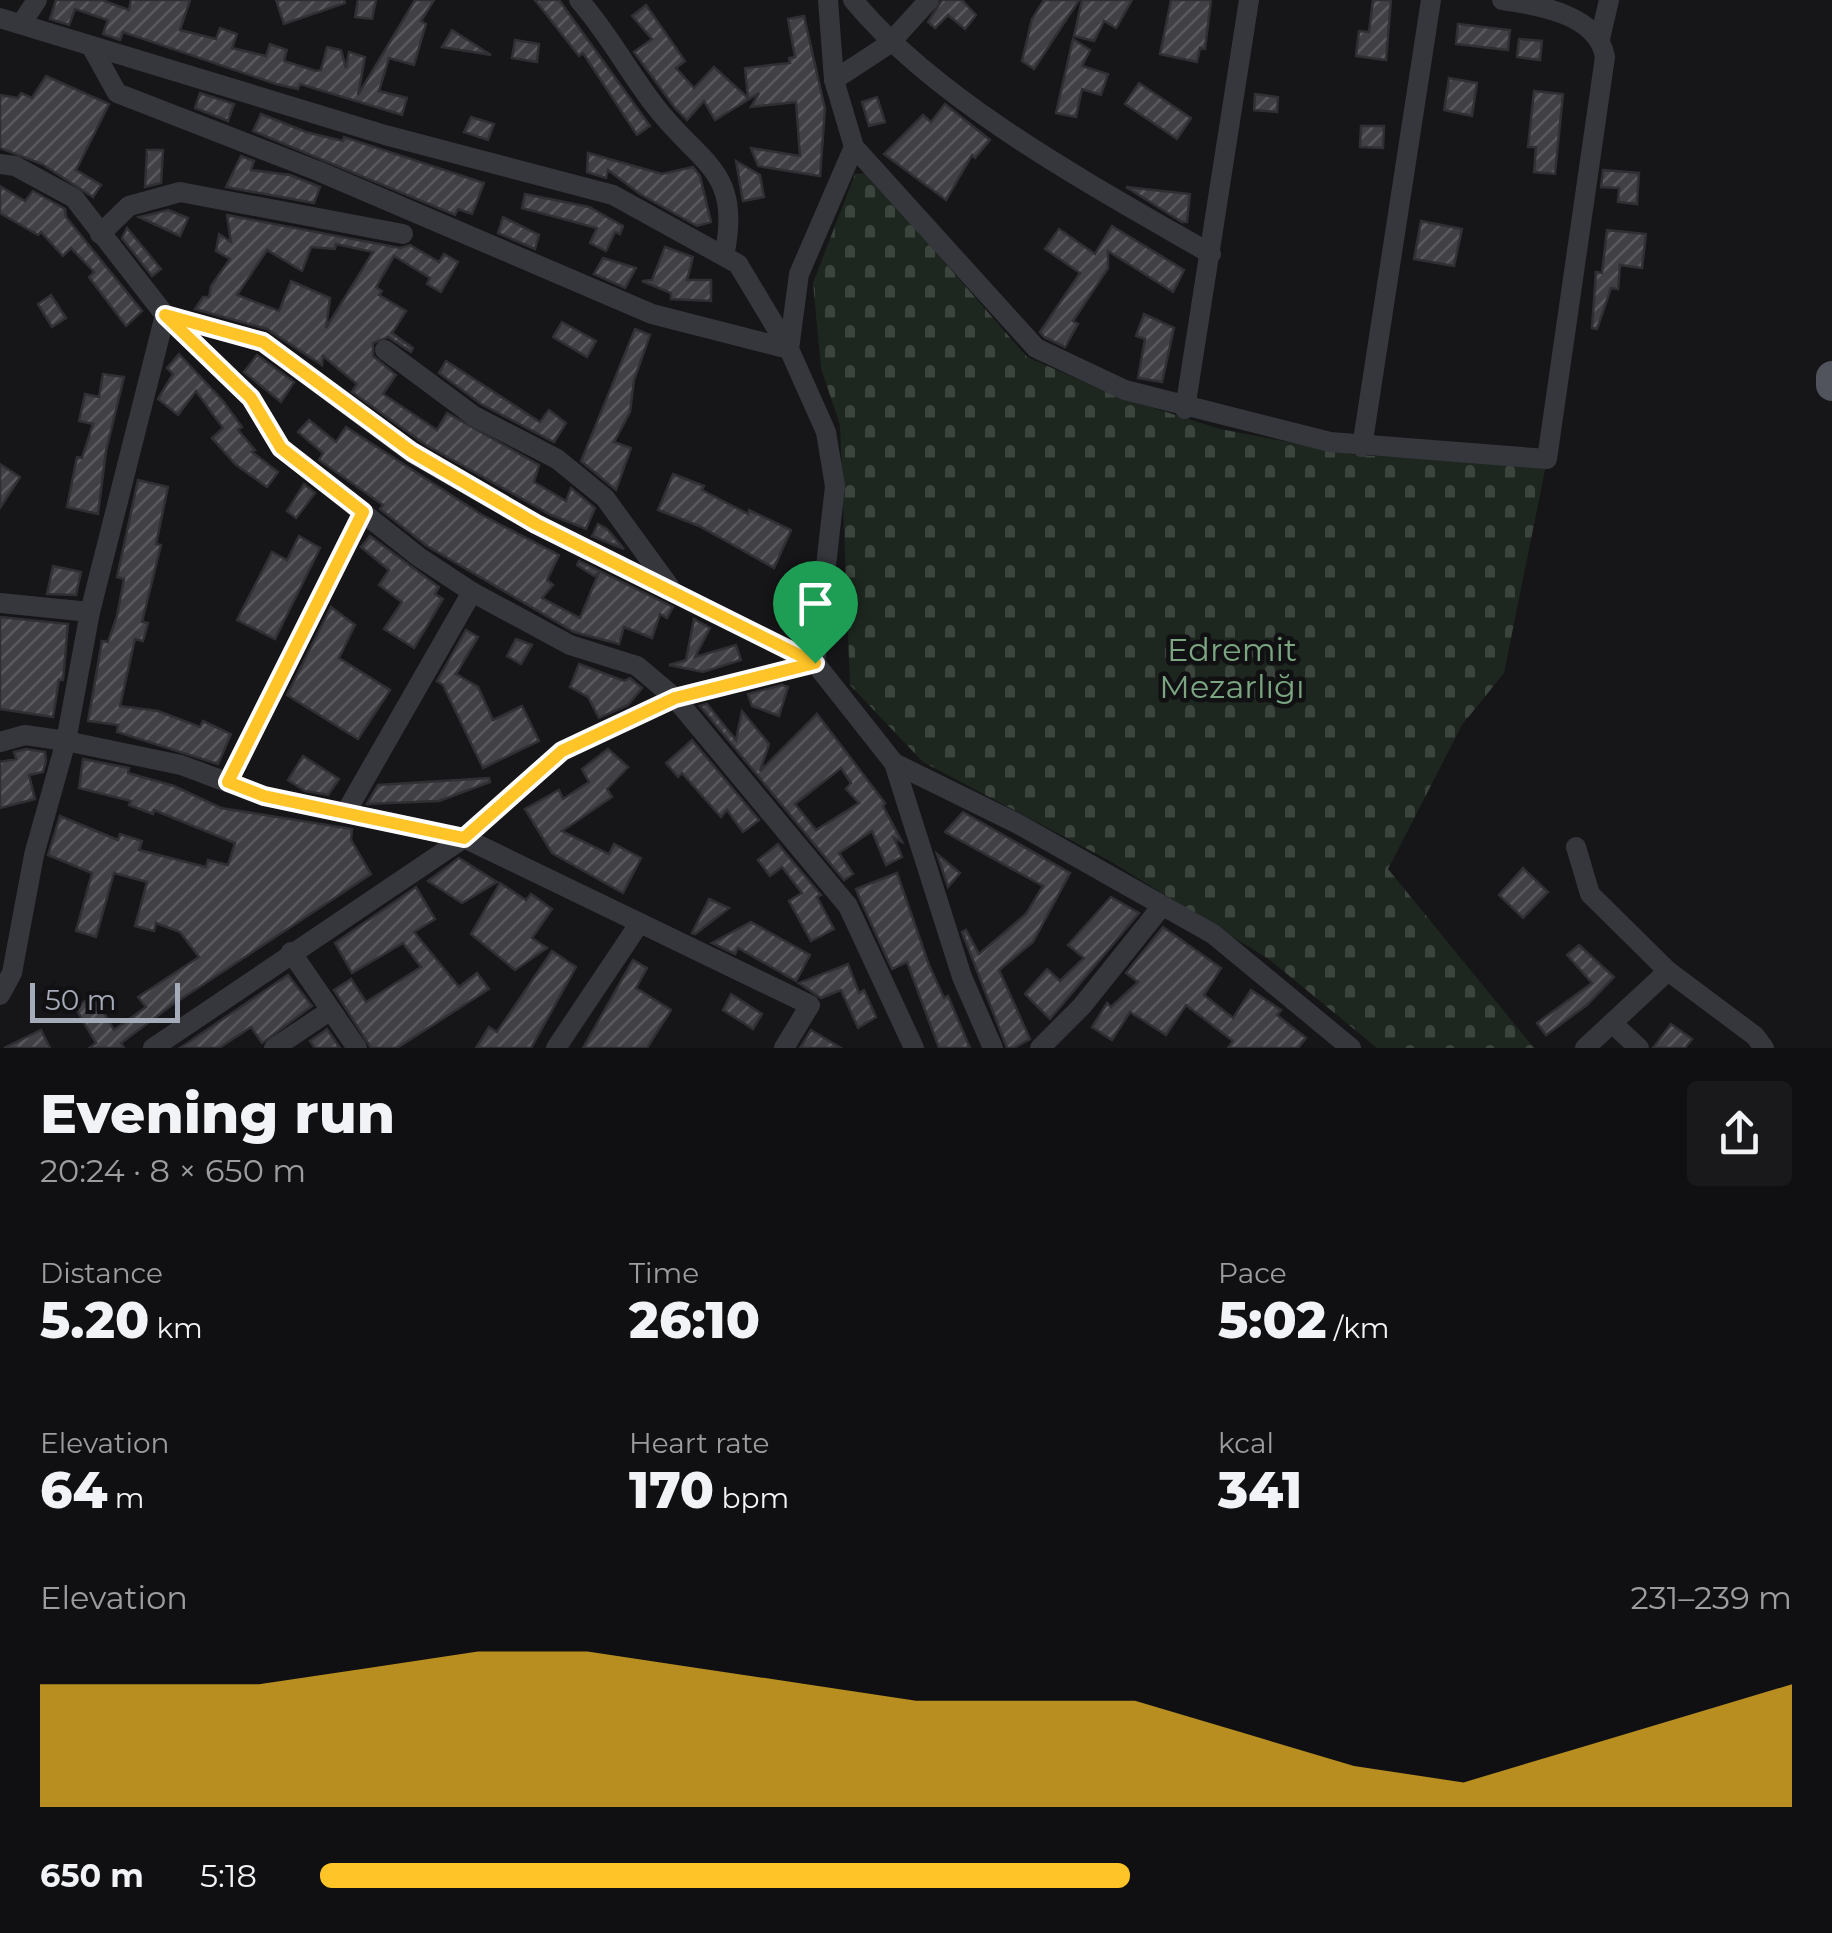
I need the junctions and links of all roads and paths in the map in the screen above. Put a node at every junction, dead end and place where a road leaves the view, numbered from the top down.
1 (36, 0) edge
2 (579, 0) edge
3 (828, 0) edge
4 (853, 0) edge
5 (929, 0) edge
6 (1249, 0) edge
7 (1430, 0) edge
8 (1502, 0) edge
9 (1609, 0) edge
10 (10, 21) edge
11 (1600, 40) junction
12 (889, 44) junction
13 (92, 46) junction
14 (834, 80) junction
15 (854, 146) junction
16 (0, 164) edge
17 (100, 234) junction
18 (404, 234) dead end
19 (1211, 254) junction
20 (724, 256) junction
21 (165, 315) junction
22 (789, 349) junction
23 (385, 350) dead end
24 (1832, 376) edge
25 (1832, 386) edge
26 (1185, 409) junction
27 (1362, 446) junction
28 (363, 512) junction
29 (670, 588) junction
30 (472, 592) junction
31 (0, 603) edge
32 (90, 612) junction
33 (815, 663) junction
34 (675, 698) junction
35 (66, 741) junction
36 (0, 742) edge
37 (894, 762) junction
38 (228, 782) junction
39 (346, 812) junction
40 (464, 838) junction
41 (1576, 847) dead end
42 (1162, 906) junction
43 (638, 924) junction
44 (291, 952) junction
45 (1668, 971) junction
46 (0, 995) edge
47 (331, 1010) junction
48 (1612, 1023) junction
49 (1339, 1044) edge
50 (1049, 1046) edge
51 (154, 1048) edge
52 (274, 1048) edge
53 (357, 1048) edge
54 (556, 1048) edge
55 (784, 1048) edge
56 (914, 1048) edge
57 (993, 1048) edge
58 (1584, 1048) edge
59 (1639, 1048) edge
60 (1764, 1048) edge

1 - 10 street
2 - 20 street
3 - 14 street
4 - 12 street
5 - 12 street
6 - 19 street
7 - 27 street
8 - 11 street
9 - 11 street
10 - 13 street
11 - 27 street
12 - 14 street
12 - 19 street
13 - 20 street
13 - 22 street
14 - 15 street
15 - 22 street
15 - 26 street
16 - 17 street
17 - 18 street
17 - 21 street
19 - 26 street
20 - 22 street
21 - 28 street
21 - 29 street
21 - 32 street
22 - 33 street
23 - 29 street
24 - 25 main road
26 - 27 street
28 - 30 street
28 - 38 street
29 - 33 street
30 - 34 street
30 - 39 street
31 - 32 street
32 - 35 street
33 - 34 street
33 - 37 street
34 - 40 street
34 - 56 street
35 - 36 street
35 - 38 street
35 - 46 street
37 - 42 street
37 - 57 street
38 - 39 street
39 - 40 street
40 - 43 street
40 - 44 street
41 - 45 street
42 - 49 street
42 - 50 street
43 - 54 street
43 - 55 street
44 - 47 street
44 - 51 street
45 - 48 street
45 - 60 street
47 - 52 street
47 - 53 street
48 - 58 street
48 - 59 street

